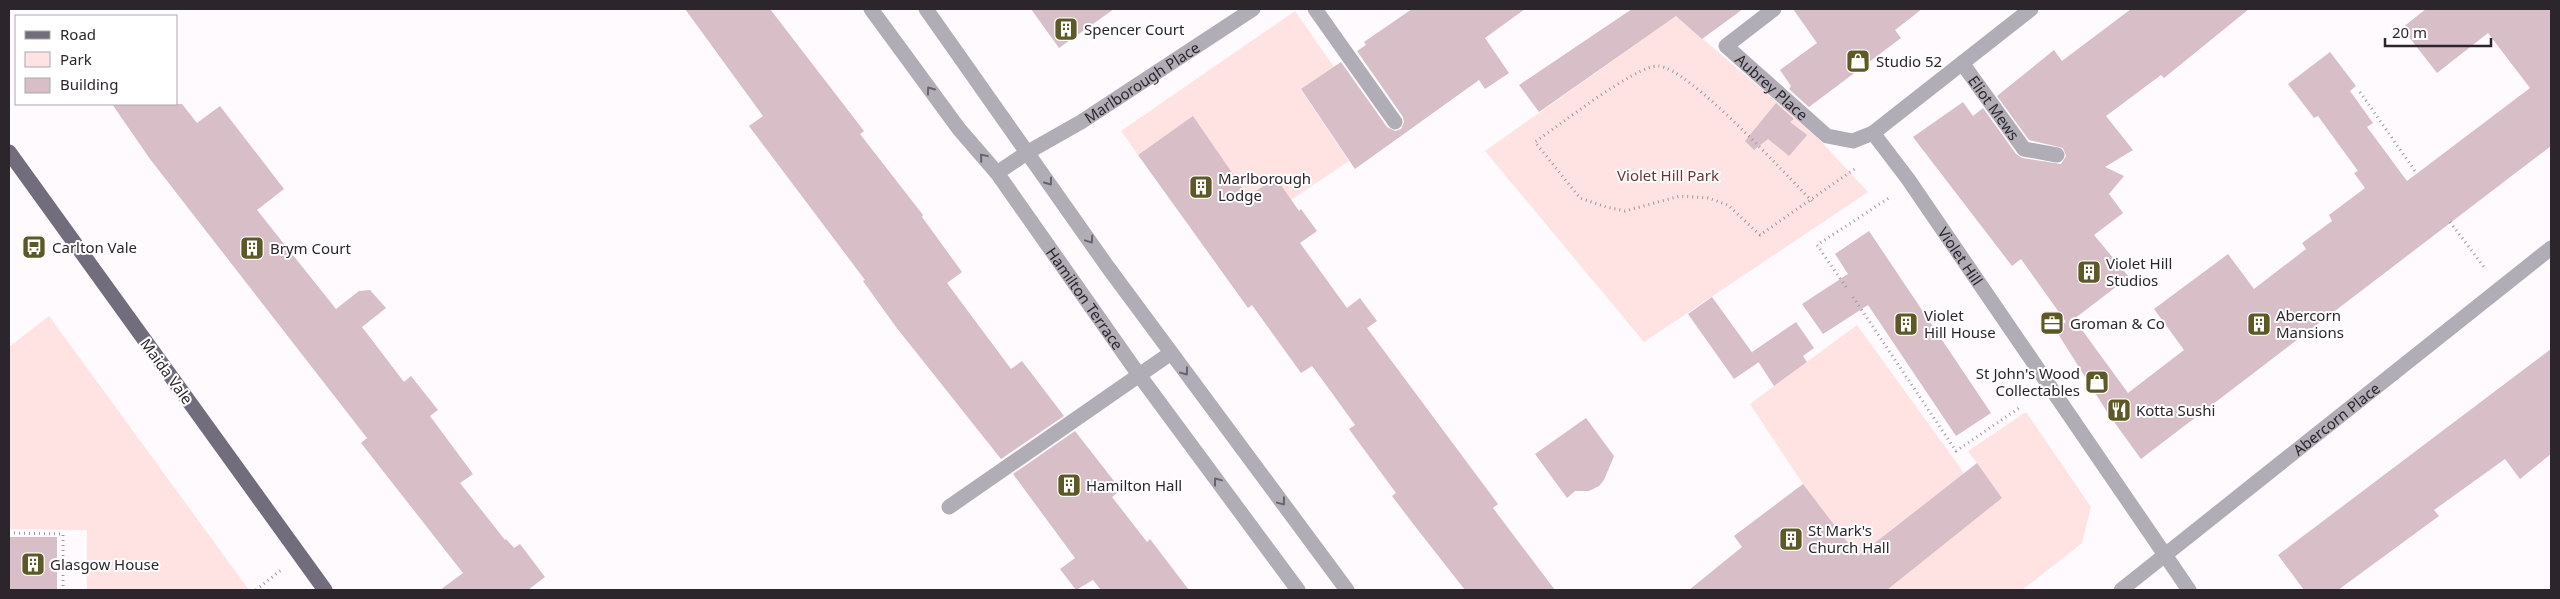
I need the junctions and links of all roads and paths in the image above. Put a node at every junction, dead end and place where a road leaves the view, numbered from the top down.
1 (871, 9) edge
2 (926, 9) edge
3 (1253, 9) edge
4 (1315, 9) edge
5 (1774, 9) edge
6 (2031, 9) edge
7 (1962, 63) junction
8 (2360, 92) dead end
9 (1395, 122) dead end
10 (1873, 133) junction
11 (1885, 148) junction
12 (9, 152) edge
13 (1028, 152) junction
14 (2057, 155) dead end
15 (997, 174) junction
16 (2417, 174) dead end
17 (1911, 185) junction
18 (1812, 200) junction
19 (2450, 222) dead end
20 (2551, 248) edge
21 (1846, 287) dead end
22 (2500, 289) junction
23 (1853, 297) dead end
24 (1171, 353) junction
25 (1139, 375) junction
26 (2022, 406) dead end
27 (949, 506) dead end
28 (9, 533) edge
29 (2164, 555) junction
30 (63, 590) edge
31 (325, 590) edge
32 (1298, 590) edge
33 (1347, 590) edge
34 (2122, 590) edge
35 (2189, 590) edge

15 -> 1 street, Hamilton Terrace
2 - 13 street
3 - 13 street, Marlborough Place
4 - 9 street
5 - 10 street, Aubrey Place
6 - 7 street
7 - 10 street
7 - 14 street, Eliot Mews
8 - 16 path
10 - 11 street, Violet Hill
11 - 17 street, Violet Hill
11 - 18 path
12 - 31 main road, Maida Vale
13 - 15 street, Marlborough Place
13 -> 24 street
15 - 25 street, Hamilton Terrace
17 - 21 path
17 - 29 street, Violet Hill
18 - 18 path
19 - 22 path
20 - 22 street, Abercorn Place
22 - 29 street, Abercorn Place
23 - 26 path
24 - 25 street
24 -> 33 street
25 - 27 street
32 -> 25 street, Hamilton Terrace
28 - 30 path
29 - 34 street, Abercorn Place
29 - 35 street, Violet Hill

